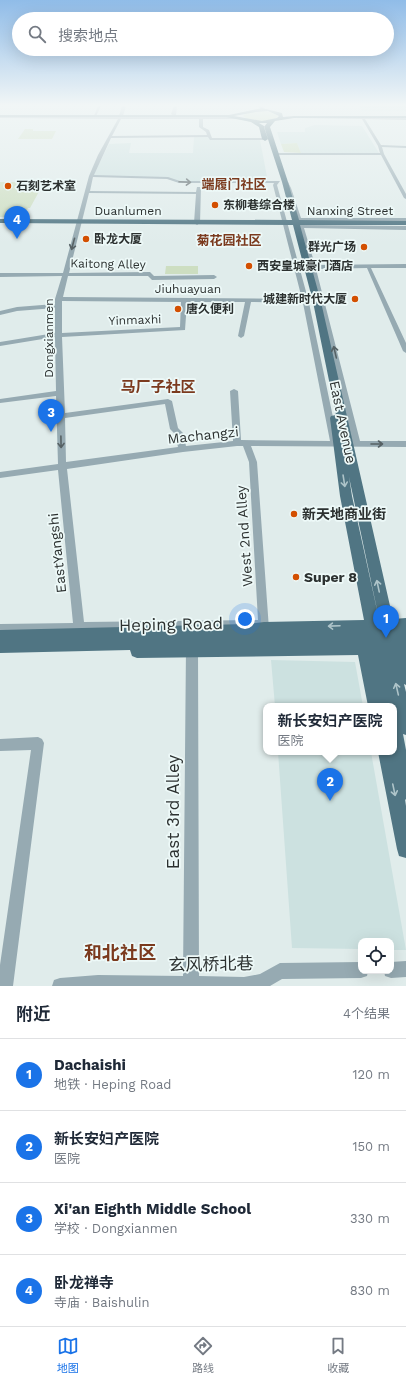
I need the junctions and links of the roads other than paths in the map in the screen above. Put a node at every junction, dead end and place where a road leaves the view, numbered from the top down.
1 (103, 152) edge
2 (270, 152) edge
3 (277, 154) joint
4 (382, 154) joint
5 (91, 176) junction
6 (199, 182) junction
7 (282, 182) junction
8 (86, 192) junction
9 (199, 192) junction
10 (406, 198) edge
11 (80, 220) junction
12 (0, 221) edge
13 (197, 222) junction
14 (293, 223) junction
15 (406, 224) edge
16 (406, 267) edge
17 (311, 268) junction
18 (369, 269) junction
19 (65, 274) junction
20 (0, 275) edge
21 (214, 278) dead end
22 (184, 300) junction
23 (248, 301) junction
24 (312, 301) junction
25 (58, 303) junction
26 (0, 314) edge
27 (58, 335) junction
28 (241, 336) dead end
29 (0, 344) edge
30 (406, 351) edge
31 (234, 391) dead end
32 (60, 393) junction
33 (0, 401) edge
34 (61, 416) junction
35 (241, 443) junction
36 (344, 444) junction
37 (406, 444) edge
38 (183, 449) junction
39 (62, 467) junction
40 (0, 475) edge
41 (264, 628) junction
42 (0, 629) edge
43 (80, 632) junction
44 (0, 637) edge
45 (385, 637) edge
46 (0, 646) edge
47 (192, 646) junction
48 (0, 653) edge
49 (406, 677) edge
50 (376, 703) edge
51 (389, 703) edge
52 (406, 727) edge
53 (0, 745) edge
54 (397, 747) edge
55 (387, 755) edge
56 (406, 791) edge
57 (406, 849) edge
58 (358, 970) edge
59 (394, 970) edge
60 (406, 970) edge
61 (191, 985) edge
62 (5, 986) edge
63 (60, 986) edge

1 - 5 street, Dongxianmen
2 - 7 main road, East Avenue
3 - 4 street
3 - 7 main road, East Avenue
4 - 10 street
5 -> 6 street
5 - 8 street, Dongxianmen
6 - 7 street
6 - 9 street
7 - 14 main road, East Avenue
8 - 9 street
8 - 11 street, Dongxianmen
9 - 13 street
11 - 12 main road, Duanlumen
11 - 13 main road, Duanlumen
11 -> 19 street, Dongxianmen
13 - 14 main road, Duanlumen
14 - 15 main road, Nanxing Street
14 - 17 main road, East Avenue
14 - 24 main road, East Avenue
16 - 17 street
16 - 18 street
17 - 18 street
17 - 24 main road, East Avenue
36 -> 17 street
18 - 30 street
19 - 20 street, Kaitong Alley
19 - 21 street, Kaitong Alley
19 - 25 street, Dongxianmen
22 - 23 street, Jiuhuayuan
22 - 25 street, Jiuhuayuan
22 - 27 street, Yinmaxhi
23 - 24 street, Jiuhuayuan
23 - 28 street
24 - 36 main road, East Avenue
24 - 36 street
25 - 26 street, Jiuhuayuan
25 - 27 street, Dongxianmen
27 - 29 street
27 - 32 street, Dongxianmen
31 - 35 street, West 2nd Alley
32 - 33 street
32 - 34 street, Dongxianmen
34 - 38 street
34 -> 39 street, Dongxianmen
35 - 36 street, Machangzi
35 - 38 street, Machangzi
35 - 41 street, West 2nd Alley
36 -> 37 street, Machangzi
45 -> 36 main road, East Avenue
36 -> 45 main road, East Avenue
38 - 39 street, Machangzi
39 - 40 street, Machangzi
39 - 43 street, EastYangshi
41 - 43 main road, Heping Road
45 -> 41 main road, Heping Road
42 - 43 street
43 - 44 main road, Heping Road
45 - 47 main road
45 - 49 main road
45 - 50 main road
45 - 51 main road, East Avenue
52 -> 45 main road, East Avenue
46 - 47 main road, Heping Road
47 - 48 main road
47 - 61 street, East 3rd Alley
53 - 62 street
54 - 56 main road
55 -> 57 main road
58 - 61 street, 玄风桥北巷
59 - 60 street
61 - 63 street, 玄风桥北巷

